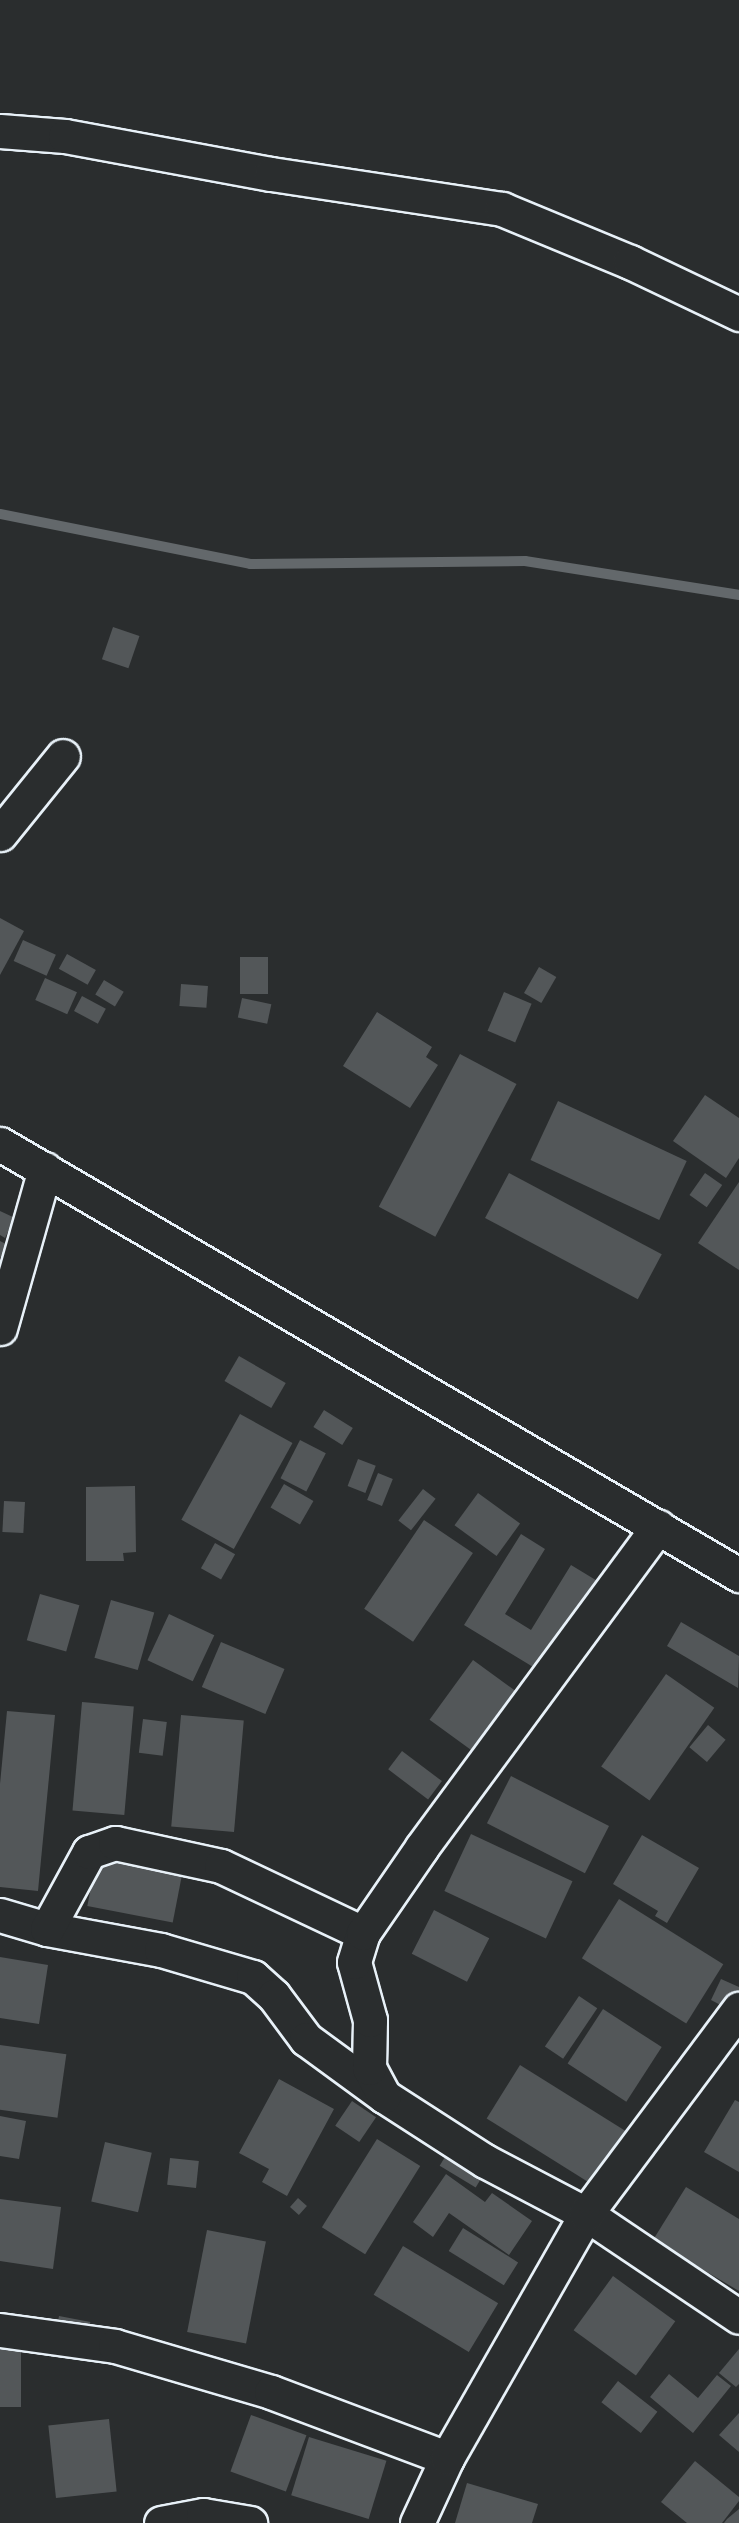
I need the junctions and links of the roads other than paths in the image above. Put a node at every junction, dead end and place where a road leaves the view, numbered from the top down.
1 (0, 131) edge
2 (739, 314) edge
3 (63, 756) dead end
4 (0, 834) edge
5 (0, 1144) edge
6 (45, 1169) junction
7 (0, 1328) edge
8 (657, 1527) junction
9 (739, 1575) edge
10 (0, 1915) edge
11 (47, 1929) junction
12 (363, 1933) junction
13 (739, 2009) edge
14 (384, 2096) junction
15 (586, 2214) junction
16 (739, 2318) edge
17 (0, 2330) edge
18 (447, 2458) junction
19 (160, 2523) edge
20 (249, 2523) edge
21 (417, 2523) edge

1 - 2 street
3 - 4 street
5 - 6 street
6 - 7 street
6 - 8 street
8 - 9 street
8 - 12 street
10 - 11 street
11 - 12 street
11 - 14 street
12 - 14 street
13 - 15 street
14 - 15 street
15 - 16 street
15 - 18 street
17 - 18 street
18 - 21 street
19 - 20 street

